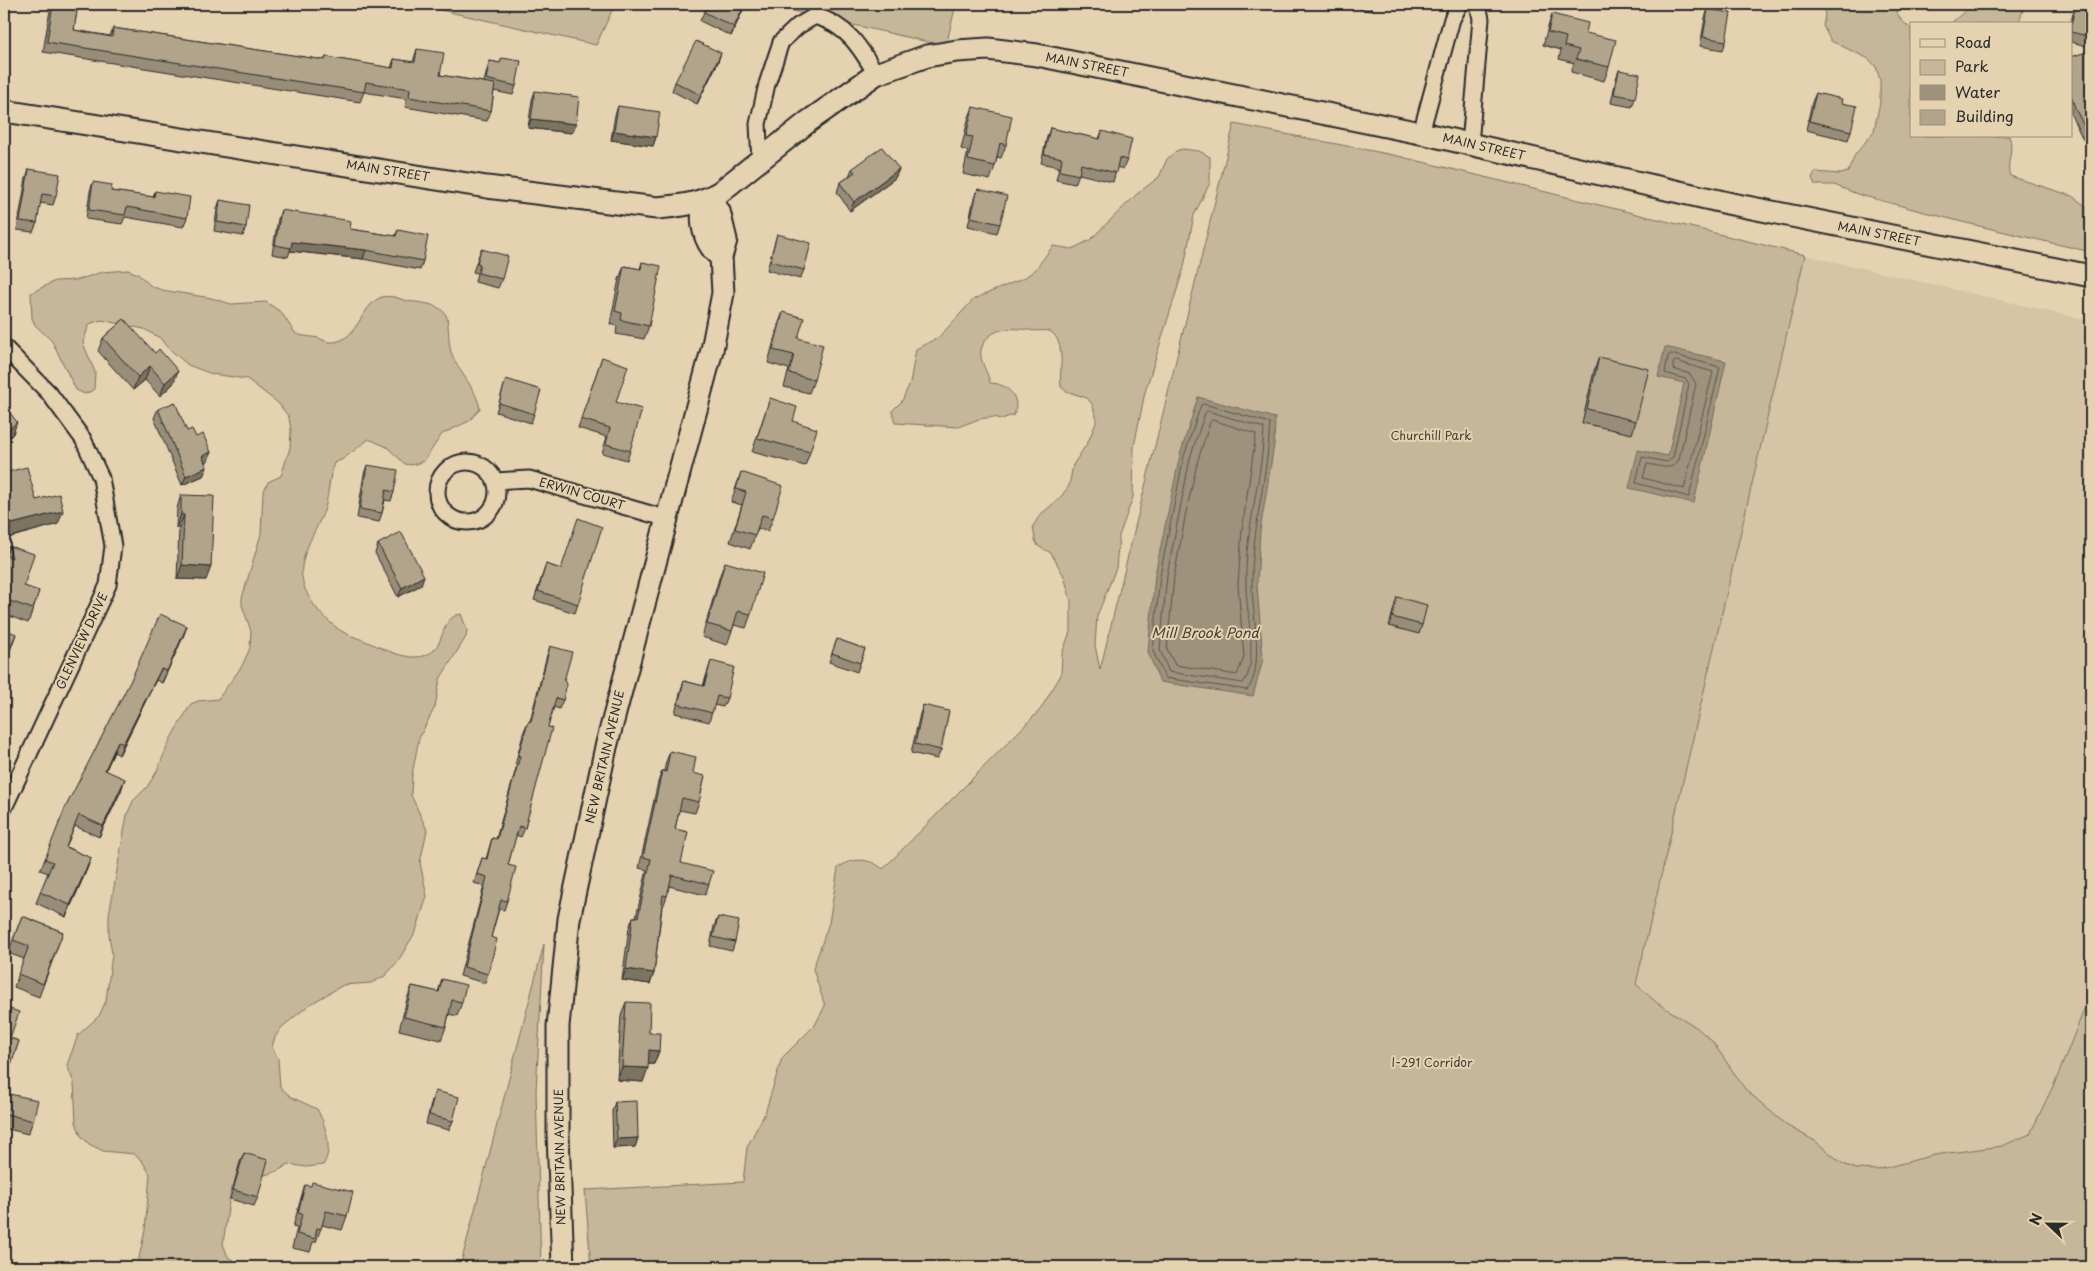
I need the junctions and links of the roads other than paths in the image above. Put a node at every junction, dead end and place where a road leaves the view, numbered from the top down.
1 (1460, 4) edge
2 (1478, 4) edge
3 (876, 74) junction
4 (4, 110) edge
5 (1421, 133) junction
6 (1470, 144) junction
7 (760, 160) junction
8 (707, 200) junction
9 (2091, 276) edge
10 (4, 347) edge
11 (495, 481) dead end
12 (668, 519) junction
13 (4, 808) edge
14 (563, 1267) edge

1 - 5 street
2 - 6 street
3 - 5 main road, MAIN STREET
3 - 7 main road, MAIN STREET
3 - 7 street
4 - 8 main road, MAIN STREET
5 - 6 main road, MAIN STREET
6 - 9 main road, MAIN STREET
7 - 8 main road, MAIN STREET
8 - 12 main road, NEW BRITAIN AVENUE
10 - 13 street, GLENVIEW DRIVE
11 - 12 street, ERWIN COURT
12 - 14 main road, NEW BRITAIN AVENUE

